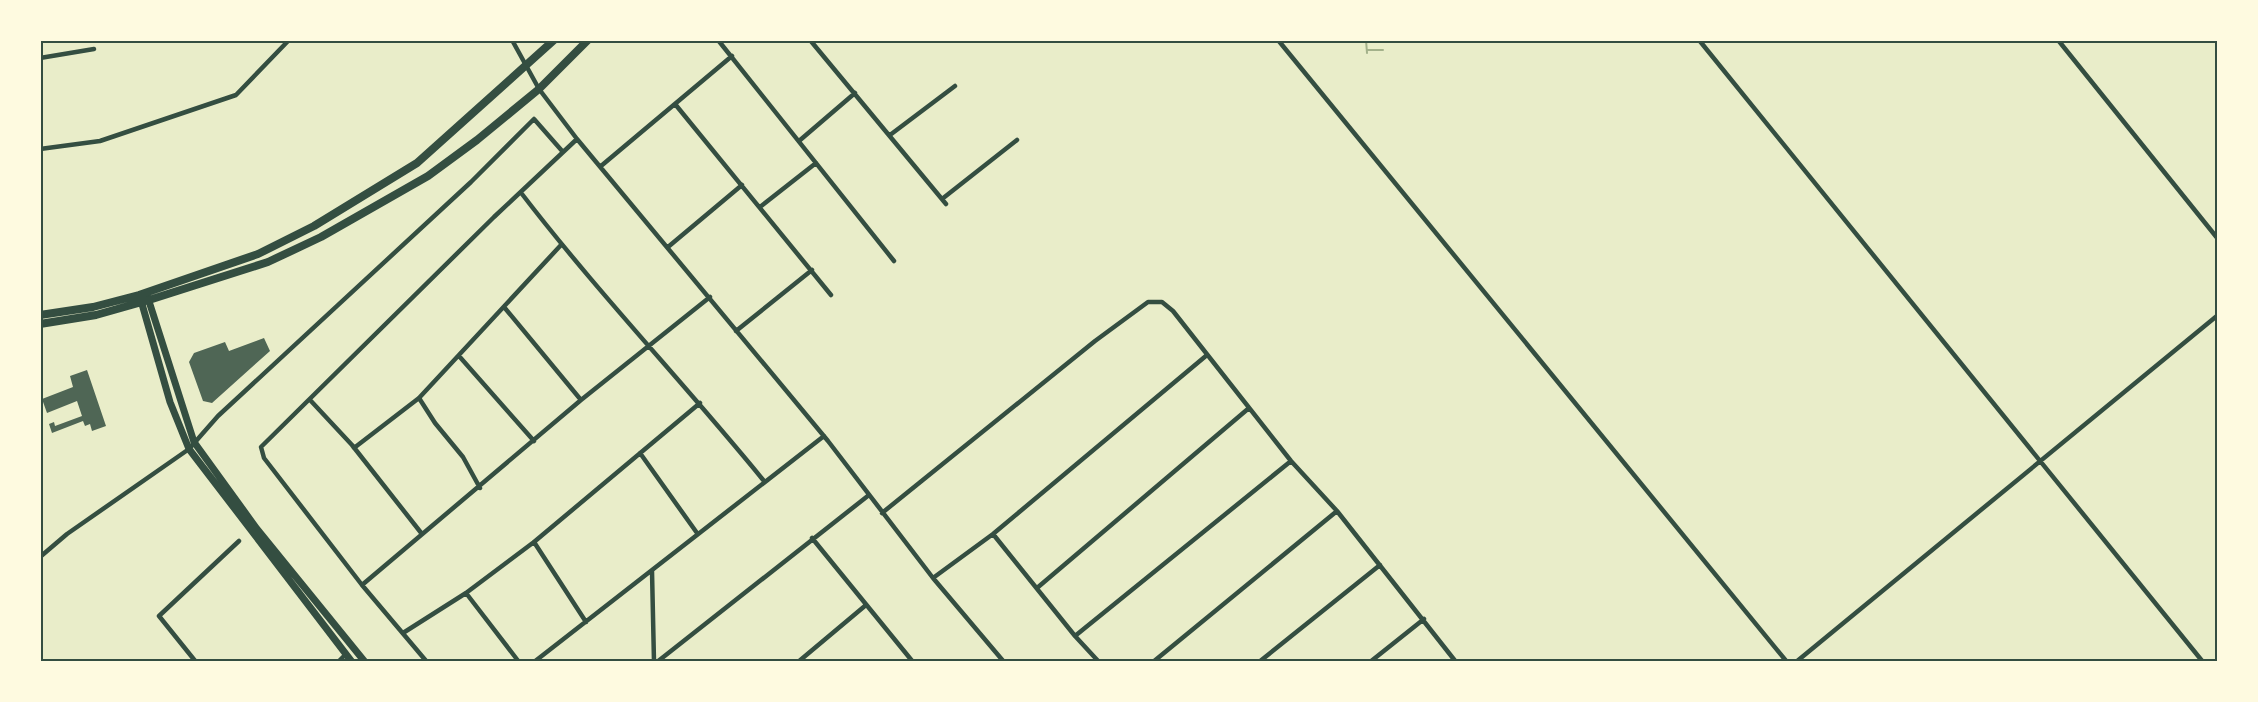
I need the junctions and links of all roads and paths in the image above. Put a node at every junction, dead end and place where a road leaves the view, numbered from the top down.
1 (290, 40) edge
2 (512, 40) edge
3 (554, 40) edge
4 (588, 40) edge
5 (718, 40) edge
6 (810, 40) edge
7 (1278, 40) edge
8 (1699, 40) edge
9 (2058, 40) edge
10 (94, 49) dead end
11 (732, 56) junction
12 (40, 58) edge
13 (528, 66) junction
14 (955, 86) dead end
15 (539, 89) junction
16 (855, 93) junction
17 (675, 104) junction
18 (890, 135) junction
19 (577, 139) junction
20 (1017, 140) dead end
21 (799, 141) junction
22 (40, 149) edge
23 (563, 152) junction
24 (816, 163) junction
25 (601, 166) junction
26 (742, 185) junction
27 (522, 194) junction
28 (942, 199) junction
29 (946, 204) dead end
30 (760, 207) junction
31 (2217, 239) edge
32 (561, 245) junction
33 (668, 247) junction
34 (894, 261) dead end
35 (812, 270) junction
36 (831, 296) dead end
37 (144, 297) junction
38 (710, 297) junction
39 (504, 307) junction
40 (40, 315) edge
41 (2217, 315) edge
42 (40, 324) edge
43 (736, 330) junction
44 (650, 346) junction
45 (1207, 355) junction
46 (459, 356) junction
47 (418, 398) junction
48 (581, 400) junction
49 (311, 401) junction
50 (700, 403) junction
51 (1249, 408) junction
52 (824, 436) junction
53 (534, 441) junction
54 (194, 442) junction
55 (354, 448) junction
56 (189, 449) junction
57 (640, 453) junction
58 (1291, 460) junction
59 (2040, 460) junction
60 (764, 481) junction
61 (480, 488) junction
62 (869, 495) junction
63 (1337, 511) junction
64 (882, 513) junction
65 (698, 533) junction
66 (422, 534) junction
67 (993, 534) junction
68 (812, 538) junction
69 (239, 541) dead end
70 (534, 542) junction
71 (40, 557) edge
72 (1380, 565) junction
73 (652, 572) junction
74 (933, 579) junction
75 (362, 585) junction
76 (1037, 588) junction
77 (466, 593) junction
78 (867, 605) junction
79 (1424, 620) junction
80 (586, 622) junction
81 (403, 633) junction
82 (1074, 636) junction
83 (346, 654) junction
84 (1098, 661) edge
85 (196, 662) edge
86 (338, 662) edge
87 (352, 662) edge
88 (365, 662) edge
89 (427, 662) edge
90 (519, 662) edge
91 (534, 662) edge
92 (656, 662) edge
93 (798, 662) edge
94 (913, 662) edge
95 (1004, 662) edge
96 (1153, 662) edge
97 (1259, 662) edge
98 (1370, 662) edge
99 (1456, 662) edge
100 (1787, 662) edge
101 (1796, 662) edge
102 (2203, 662) edge

1 - 22 street
2 - 13 street
3 - 13 main road
4 - 15 main road
5 - 11 street
6 - 16 street
7 - 100 street
8 - 59 street
9 - 31 street
10 - 12 street
11 - 17 street
11 - 21 street
13 - 15 street
13 - 37 main road
14 - 18 street
15 - 19 street
15 - 37 main road
16 - 18 street
16 - 21 street
17 - 25 street
17 - 26 street
18 - 28 street
19 - 23 street
19 - 25 street
20 - 28 street
21 - 24 street
23 - 27 street
23 - 54 street
24 - 30 street
24 - 34 street
25 - 33 street
26 - 30 street
26 - 33 street
27 - 32 street
27 - 49 street
28 - 29 street
30 - 35 street
32 - 39 street
32 - 44 street
33 - 38 street
35 - 36 street
35 - 43 street
37 - 40 main road
37 - 42 main road
37 - 54 main road
37 - 56 main road
38 - 43 street
38 - 44 street
39 - 46 street
39 - 48 street
41 - 59 street
43 - 52 street
44 - 48 street
44 - 50 street
45 - 51 street
45 - 64 street
45 - 67 street
46 - 47 street
46 - 53 street
47 - 55 street
47 - 61 street
48 - 53 street
49 - 55 street
49 - 75 street
50 - 57 street
50 - 60 street
51 - 58 street
51 - 76 street
52 - 60 street
52 - 62 street
53 - 61 street
54 - 56 street
54 - 88 main road
55 - 66 street
56 - 71 street
56 - 83 main road
57 - 65 street
57 - 70 street
58 - 63 street
58 - 82 street
59 - 101 street
59 - 102 street
60 - 65 street
61 - 66 street
62 - 64 street
62 - 68 street
63 - 72 street
63 - 96 street
64 - 74 street
65 - 73 street
66 - 75 street
67 - 74 street
67 - 76 street
68 - 78 street
68 - 92 street
69 - 85 street
70 - 77 street
70 - 80 street
72 - 79 street
72 - 97 street
73 - 80 street
73 - 92 street
74 - 95 street
75 - 81 street
76 - 82 street
77 - 81 street
77 - 90 street
78 - 93 street
78 - 94 street
79 - 98 street
79 - 99 street
80 - 91 street
81 - 89 street
82 - 84 street
83 - 86 street
83 - 87 main road

